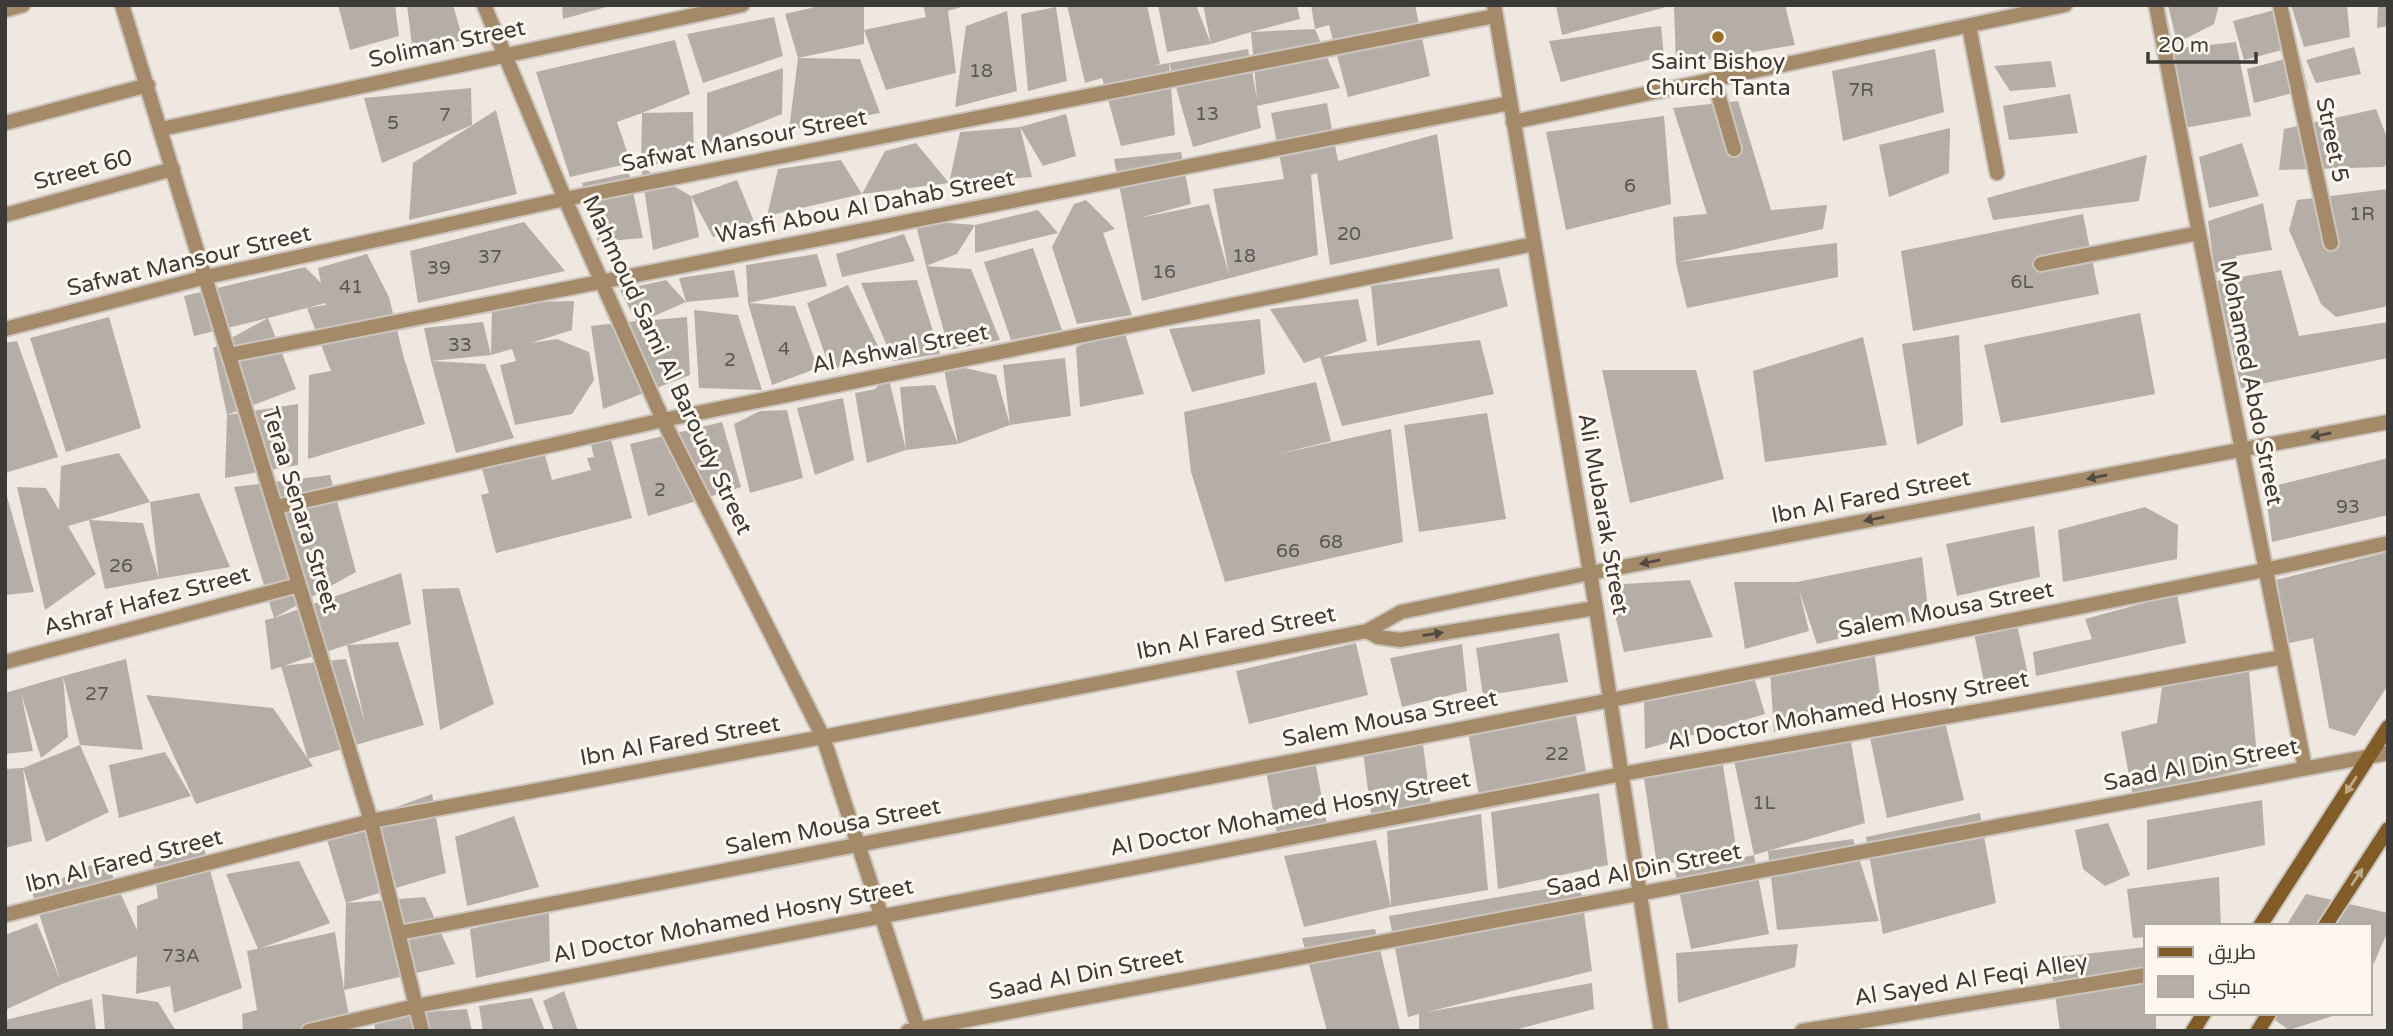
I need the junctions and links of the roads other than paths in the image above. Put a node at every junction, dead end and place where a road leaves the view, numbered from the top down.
1 (23, 5) edge
2 (122, 5) edge
3 (484, 5) edge
4 (742, 5) edge
5 (2065, 5) edge
6 (2157, 5) edge
7 (2280, 5) edge
8 (5, 10) edge
9 (1494, 11) edge
10 (1969, 26) junction
11 (505, 55) junction
12 (1714, 80) junction
13 (148, 85) junction
14 (1510, 103) junction
15 (5, 122) edge
16 (1513, 122) junction
17 (161, 129) junction
18 (1734, 149) dead end
19 (173, 169) junction
20 (1997, 173) dead end
21 (565, 199) junction
22 (5, 215) edge
23 (2199, 233) junction
24 (2331, 243) dead end
25 (1534, 244) junction
26 (2041, 264) dead end
27 (206, 277) junction
28 (601, 282) junction
29 (5, 329) edge
30 (229, 355) junction
31 (663, 420) junction
32 (2388, 422) edge
33 (2241, 450) junction
34 (276, 507) junction
35 (2388, 543) edge
36 (2265, 570) junction
37 (1590, 573) junction
38 (299, 584) junction
39 (1596, 608) junction
40 (1367, 631) junction
41 (2283, 657) junction
42 (5, 662) edge
43 (1611, 700) junction
44 (2388, 727) edge
45 (823, 737) junction
46 (2388, 753) edge
47 (2369, 757) junction
48 (2305, 768) junction
49 (1622, 774) junction
50 (371, 821) junction
51 (2388, 829) edge
52 (859, 845) junction
53 (1640, 894) junction
54 (5, 915) edge
55 (882, 916) junction
56 (2261, 924) edge
57 (2326, 924) edge
58 (399, 933) junction
59 (2144, 975) edge
60 (416, 1006) junction
61 (2203, 1015) edge
62 (2268, 1015) edge
63 (915, 1030) edge
64 (309, 1031) edge
65 (422, 1031) edge
66 (1661, 1031) edge
67 (1802, 1031) edge
68 (2193, 1031) edge
69 (2258, 1031) edge

1 - 8 street
2 - 13 street, Teraa Senara Street
3 - 11 street, Mahmoud Sami Al Baroudy Street
4 - 11 street, Soliman Street
5 - 10 street
6 - 23 street, Mohamed Abdo Street
7 - 24 street, Street 5
9 - 14 street, Ali Mubarak Street
9 - 21 street, Safwat Mansour Street
10 - 12 street
10 - 20 street
11 - 17 street, Soliman Street
11 - 21 street, Mahmoud Sami Al Baroudy Street
12 - 16 street
12 - 18 street
13 - 15 street
13 - 17 street, Teraa Senara Street
14 - 16 street, Ali Mubarak Street
14 - 28 street, Wasfi Abou Al Dahab Street
16 - 25 street, Ali Mubarak Street
17 - 19 street, Teraa Senara Street
19 - 22 street, Street 60
19 - 27 street, Teraa Senara Street
21 - 27 street, Safwat Mansour Street
21 - 28 street, Mahmoud Sami Al Baroudy Street
23 - 26 street
23 - 33 street, Mohamed Abdo Street
25 - 31 street, Al Ashwal Street
25 - 37 street, Ali Mubarak Street
27 - 29 street, Safwat Mansour Street
27 - 30 street, Teraa Senara Street
28 - 30 street, Wasfi Abou Al Dahab Street
28 - 31 street, Mahmoud Sami Al Baroudy Street
30 - 34 street, Teraa Senara Street
31 - 34 street, Al Ashwal Street
31 - 45 street, Mahmoud Sami Al Baroudy Street
32 -> 33 street, Ibn Al Fared Street
33 - 36 street, Mohamed Abdo Street
33 -> 37 street, Ibn Al Fared Street
34 - 38 street, Teraa Senara Street
35 - 36 street, Salem Mousa Street
36 - 41 street, Mohamed Abdo Street
36 - 43 street, Salem Mousa Street
37 - 39 street, Ali Mubarak Street
37 - 40 street, Ibn Al Fared Street
38 - 42 street, Ashraf Hafez Street
38 - 50 street, Teraa Senara Street
40 -> 39 street, Ibn Al Fared Street
39 - 43 street, Ali Mubarak Street
40 - 45 street, Ibn Al Fared Street
41 - 48 street, Mohamed Abdo Street
41 - 49 street, Al Doctor Mohamed Hosny Street
43 - 49 street, Ali Mubarak Street
43 - 52 street, Salem Mousa Street
44 - 47 main road
45 - 50 street, Ibn Al Fared Street
45 - 52 street, Mahmoud Sami Al Baroudy Street
46 - 47 street, Saad Al Din Street
47 - 48 street, Saad Al Din Street
47 -> 56 main road
48 - 53 street, Saad Al Din Street
49 - 53 street, Ali Mubarak Street
49 - 55 street, Al Doctor Mohamed Hosny Street
50 - 54 street, Ibn Al Fared Street
50 - 58 street, Teraa Senara Street
57 -> 51 main road
52 - 55 street, Mahmoud Sami Al Baroudy Street
52 - 58 street, Salem Mousa Street
53 - 63 street, Saad Al Din Street
53 - 66 street, Ali Mubarak Street
55 - 60 street, Al Doctor Mohamed Hosny Street
55 - 63 street, Mahmoud Sami Al Baroudy Street
58 - 60 street, Teraa Senara Street
59 - 67 street, Al Sayed Al Feqi Alley
60 - 64 street, Al Doctor Mohamed Hosny Street
60 - 65 street, Teraa Senara Street
61 - 68 main road
62 - 69 main road

